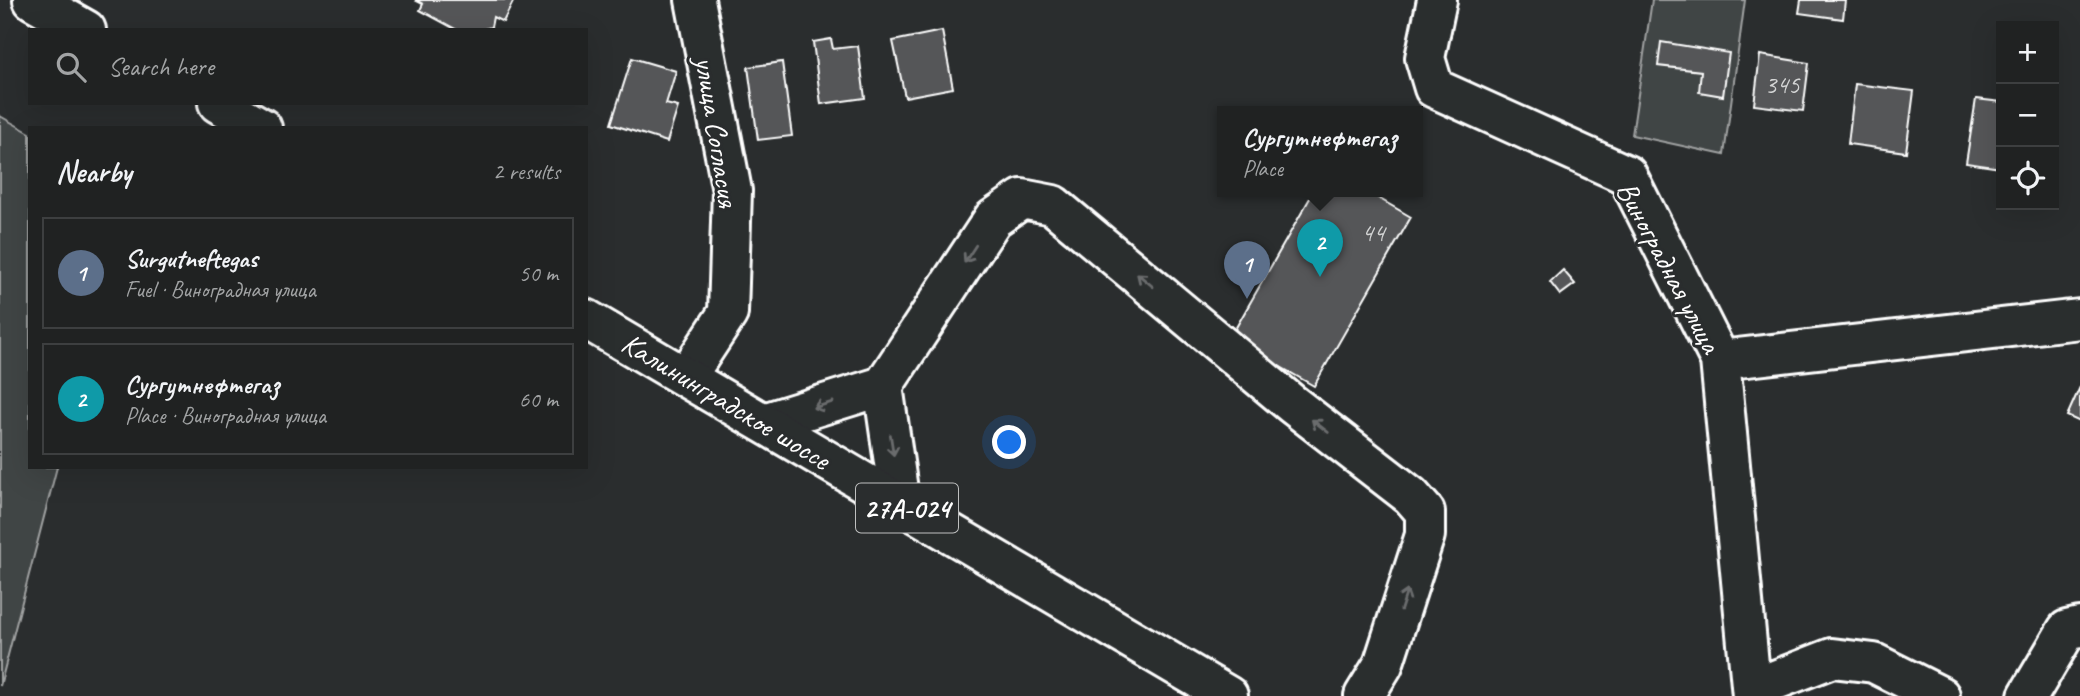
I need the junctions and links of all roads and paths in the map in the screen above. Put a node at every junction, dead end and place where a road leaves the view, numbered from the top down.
1 (33, 0) edge
2 (695, 0) edge
3 (1437, 0) edge
4 (82, 28) edge
5 (221, 105) edge
6 (258, 126) edge
7 (588, 319) edge
8 (2080, 319) edge
9 (1720, 360) junction
10 (686, 377) junction
11 (883, 386) junction
12 (764, 423) junction
13 (900, 504) junction
14 (2080, 627) edge
15 (1379, 686) edge
16 (1752, 693) edge
17 (1228, 696) edge
18 (1940, 696) edge
19 (2028, 696) edge

1 - 4 street
2 - 10 street, улица Согласия
3 - 9 street, Виноградная улица
5 - 6 street
7 - 10 street, Калининградское шоссе / 27А-024
8 - 9 street
9 - 16 street, Виноградная улица
10 - 12 street, Калининградское шоссе / 27А-024
11 -> 12 street
11 -> 13 street
15 -> 11 street
12 - 13 street, Калининградское шоссе / 27А-024
13 - 17 street, Калининградское шоссе / 27А-024
14 - 19 street
16 - 18 street

